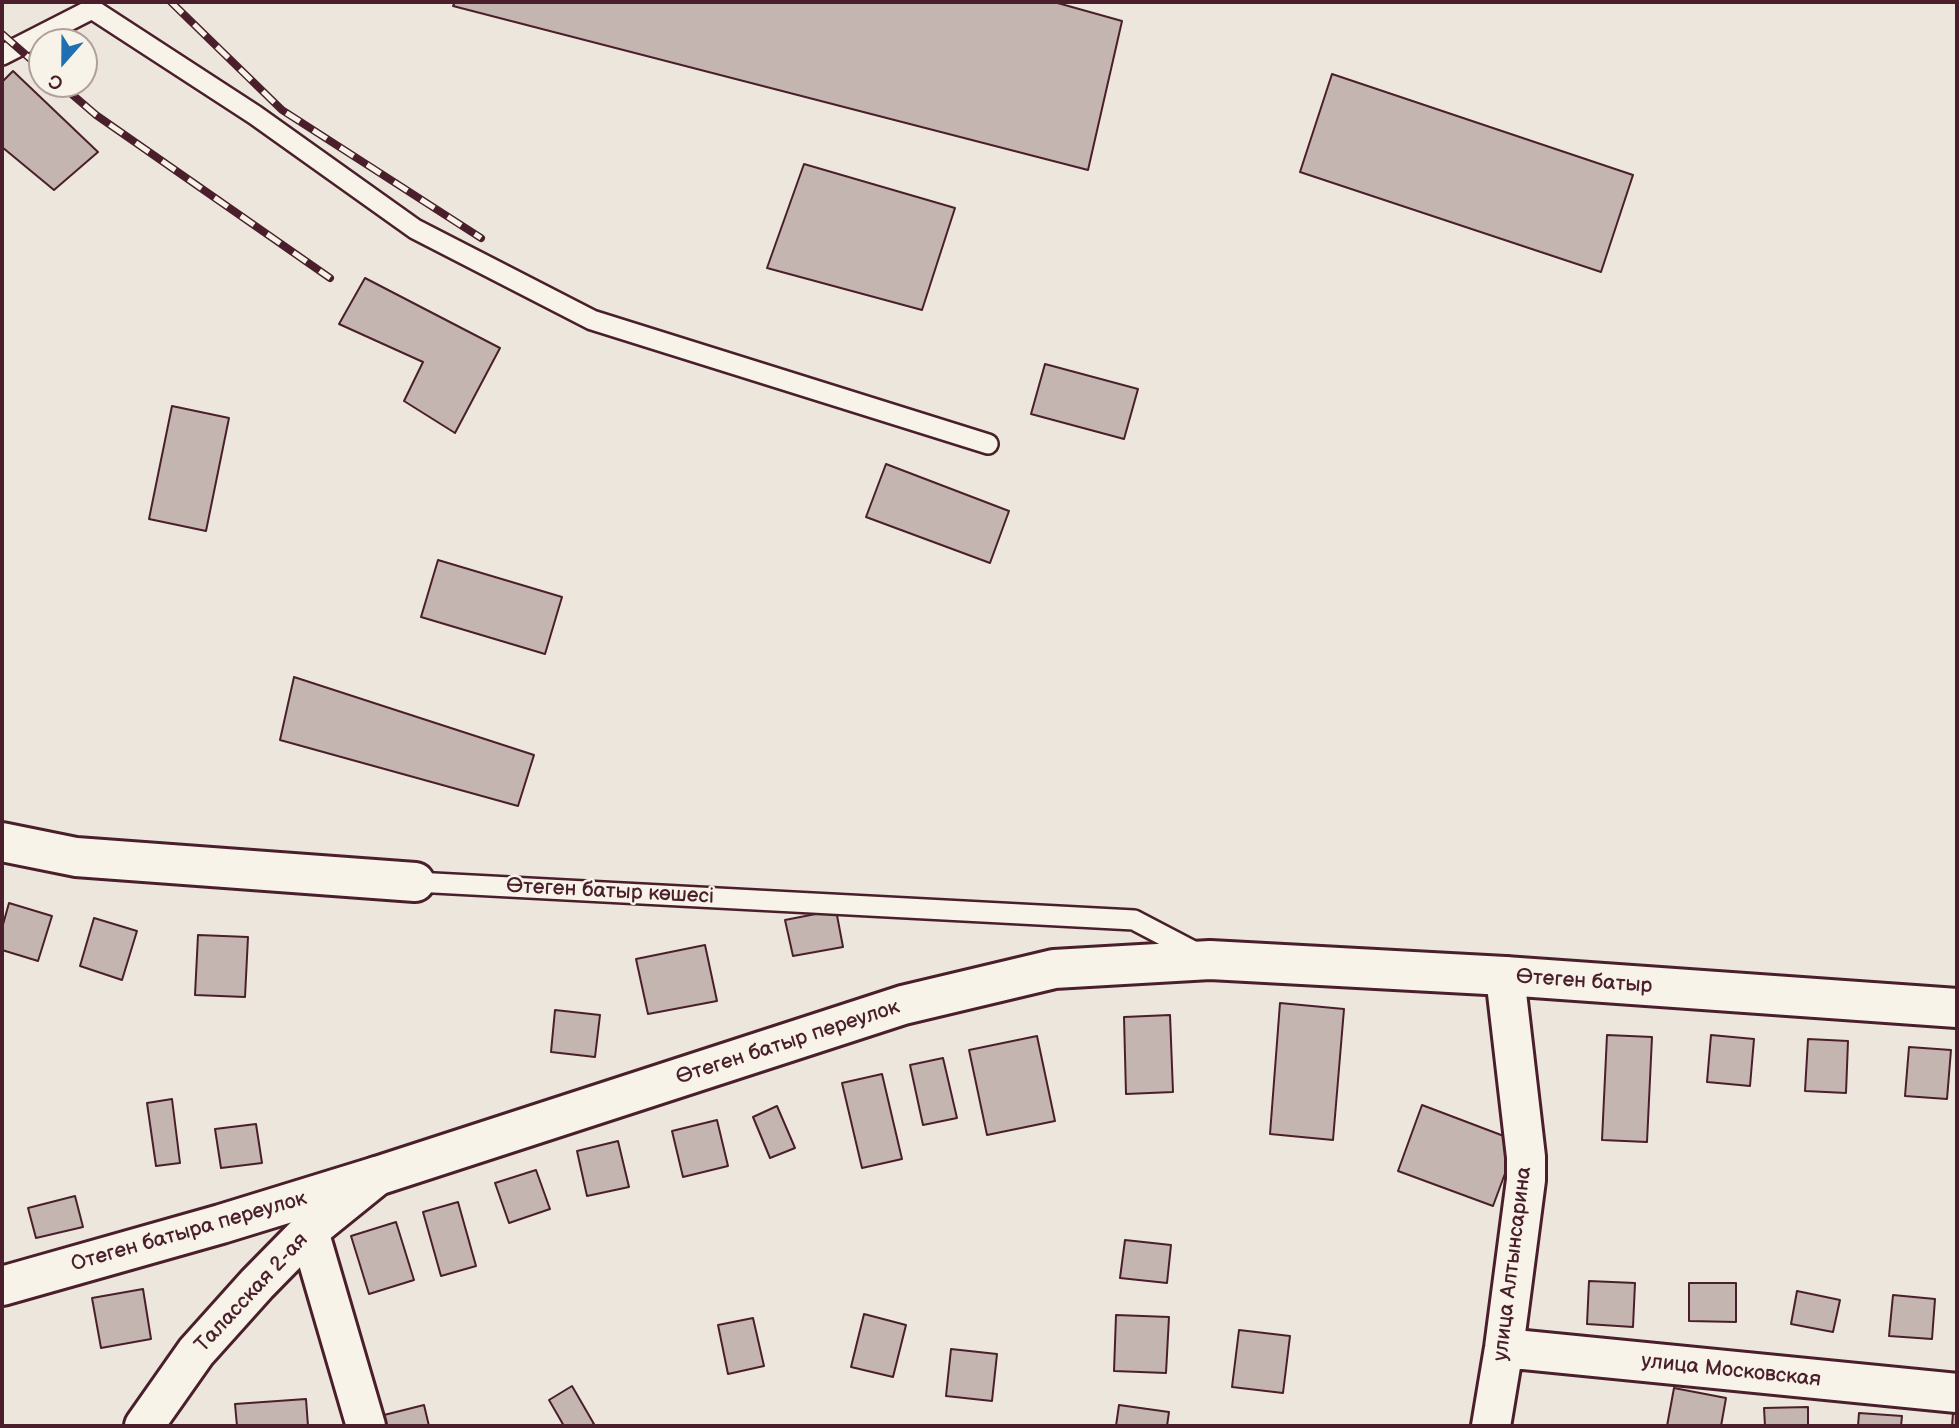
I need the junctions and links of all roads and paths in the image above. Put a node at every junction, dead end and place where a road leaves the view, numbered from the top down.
1 (2, 55) edge
2 (989, 444) dead end
3 (2, 842) edge
4 (415, 882) joint
5 (1210, 960) junction
6 (1505, 976) junction
7 (1957, 1008) edge
8 (377, 1176) junction
9 (309, 1231) junction
10 (2, 1286) edge
11 (1504, 1349) junction
12 (1957, 1393) edge
13 (144, 1426) edge
14 (366, 1426) edge
15 (1491, 1426) edge

1 - 2 lane
3 - 4 street, Өтеген батыр көшесі
4 - 5 lane, Өтеген батыр көшесі
5 - 6 street, Өтеген батыр
5 - 8 street, Өтеген батыр переулок
6 - 7 street, Өтеген батыр
6 - 11 street, улица Алтынсарина
8 - 9 street, Таласская 2-ая
8 - 10 street, Отеген батыра переулок
9 - 13 street, Таласская 2-ая
9 - 14 street
11 - 12 street, улица Московская
11 - 15 street, улица Алтынсарина

